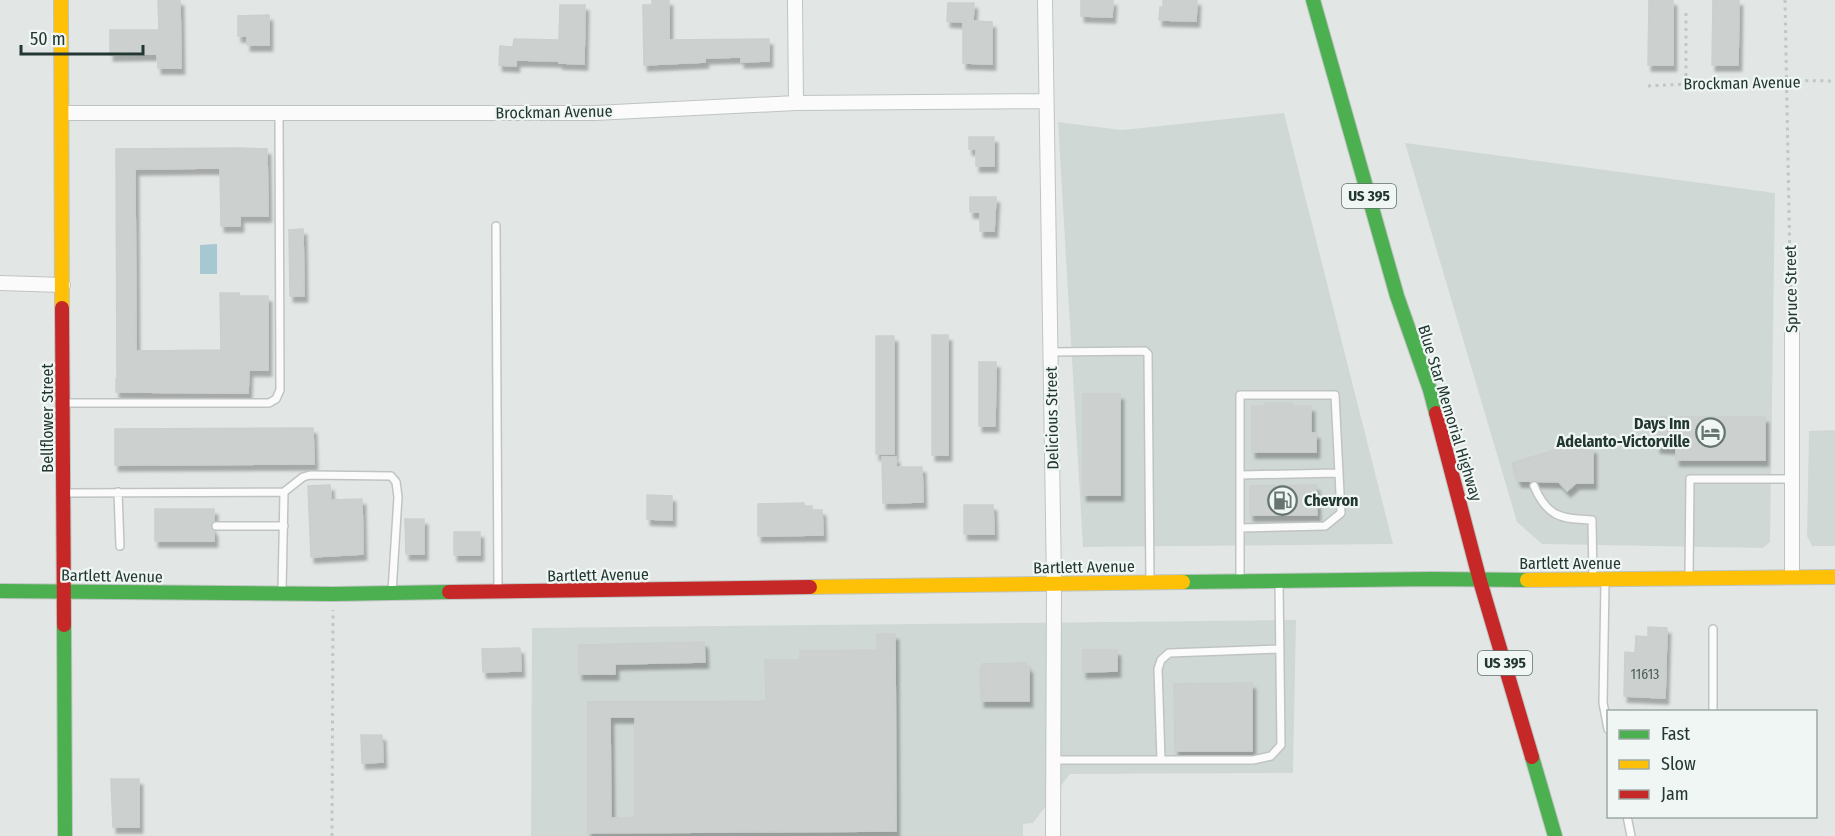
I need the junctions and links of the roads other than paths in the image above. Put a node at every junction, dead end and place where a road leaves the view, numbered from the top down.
1 (61, 0) edge
2 (795, 0) edge
3 (1045, 0) edge
4 (1313, 0) edge
5 (1046, 101) junction
6 (796, 103) junction
7 (62, 112) junction
8 (279, 112) junction
9 (496, 226) dead end
10 (0, 283) edge
11 (63, 285) junction
12 (1791, 333) road end
13 (1050, 352) junction
14 (63, 403) junction
15 (1339, 473) junction
16 (1241, 475) junction
17 (1791, 479) junction
18 (1534, 486) dead end
19 (118, 492) junction
20 (284, 492) junction
21 (64, 493) junction
22 (216, 526) dead end
23 (284, 526) junction
24 (1240, 528) junction
25 (120, 546) dead end
26 (1791, 577) junction
27 (1835, 577) edge
28 (1689, 578) junction
29 (1599, 579) junction
30 (1280, 581) junction
31 (1480, 581) junction
32 (1240, 582) junction
33 (1150, 583) junction
34 (1054, 584) junction
35 (0, 591) edge
36 (64, 592) junction
37 (498, 593) junction
38 (282, 594) junction
39 (392, 594) junction
40 (1713, 629) dead end
41 (1280, 649) junction
42 (1713, 710) edge
43 (1607, 724) edge
44 (1053, 760) junction
45 (1161, 760) junction
46 (1627, 818) edge
47 (65, 836) edge
48 (1053, 836) edge
49 (1555, 836) edge
50 (1631, 836) edge

1 - 7 main road, Bellflower Street
2 - 6 street
3 - 5 street, Delicious Street
4 - 31 main road, Blue Star Memorial Highway / US 395
5 - 6 street, Brockman Avenue
5 - 13 street, Delicious Street
6 - 8 street, Brockman Avenue
7 - 8 street, Brockman Avenue
7 - 11 main road, Bellflower Street
8 - 14 lane
9 - 37 lane
10 - 11 street
11 - 14 main road, Bellflower Street
12 - 17 street, Spruce Street
13 - 33 lane
13 - 34 street, Delicious Street
14 - 21 main road, Bellflower Street
15 - 16 lane
15 - 16 lane
15 - 24 lane
16 - 24 lane
17 - 26 street, Spruce Street
17 - 28 lane
18 - 29 lane
19 - 20 lane
19 - 21 lane
19 - 25 lane
20 - 23 lane
20 - 39 lane
21 - 36 main road, Bellflower Street
22 - 23 lane
23 - 38 lane
24 - 32 lane
26 - 27 main road, Bartlett Avenue
26 - 28 main road, Bartlett Avenue
28 - 29 main road, Bartlett Avenue
29 - 31 main road, Bartlett Avenue
29 - 43 lane
30 - 31 main road, Bartlett Avenue
30 - 32 main road, Bartlett Avenue
30 - 41 lane
31 - 49 main road, Blue Star Memorial Highway / US 395
32 - 33 main road, Bartlett Avenue
33 - 34 main road, Bartlett Avenue
34 - 37 main road, Bartlett Avenue
34 - 44 street, Delicious Street
35 - 36 main road, Bartlett Avenue
36 - 38 main road, Bartlett Avenue
36 - 47 main road, Bellflower Street
37 - 39 main road, Bartlett Avenue
38 - 39 main road, Bartlett Avenue
40 - 42 lane
41 - 45 lane
41 - 45 lane
44 - 45 lane
44 - 48 street, Delicious Street
46 - 50 lane

